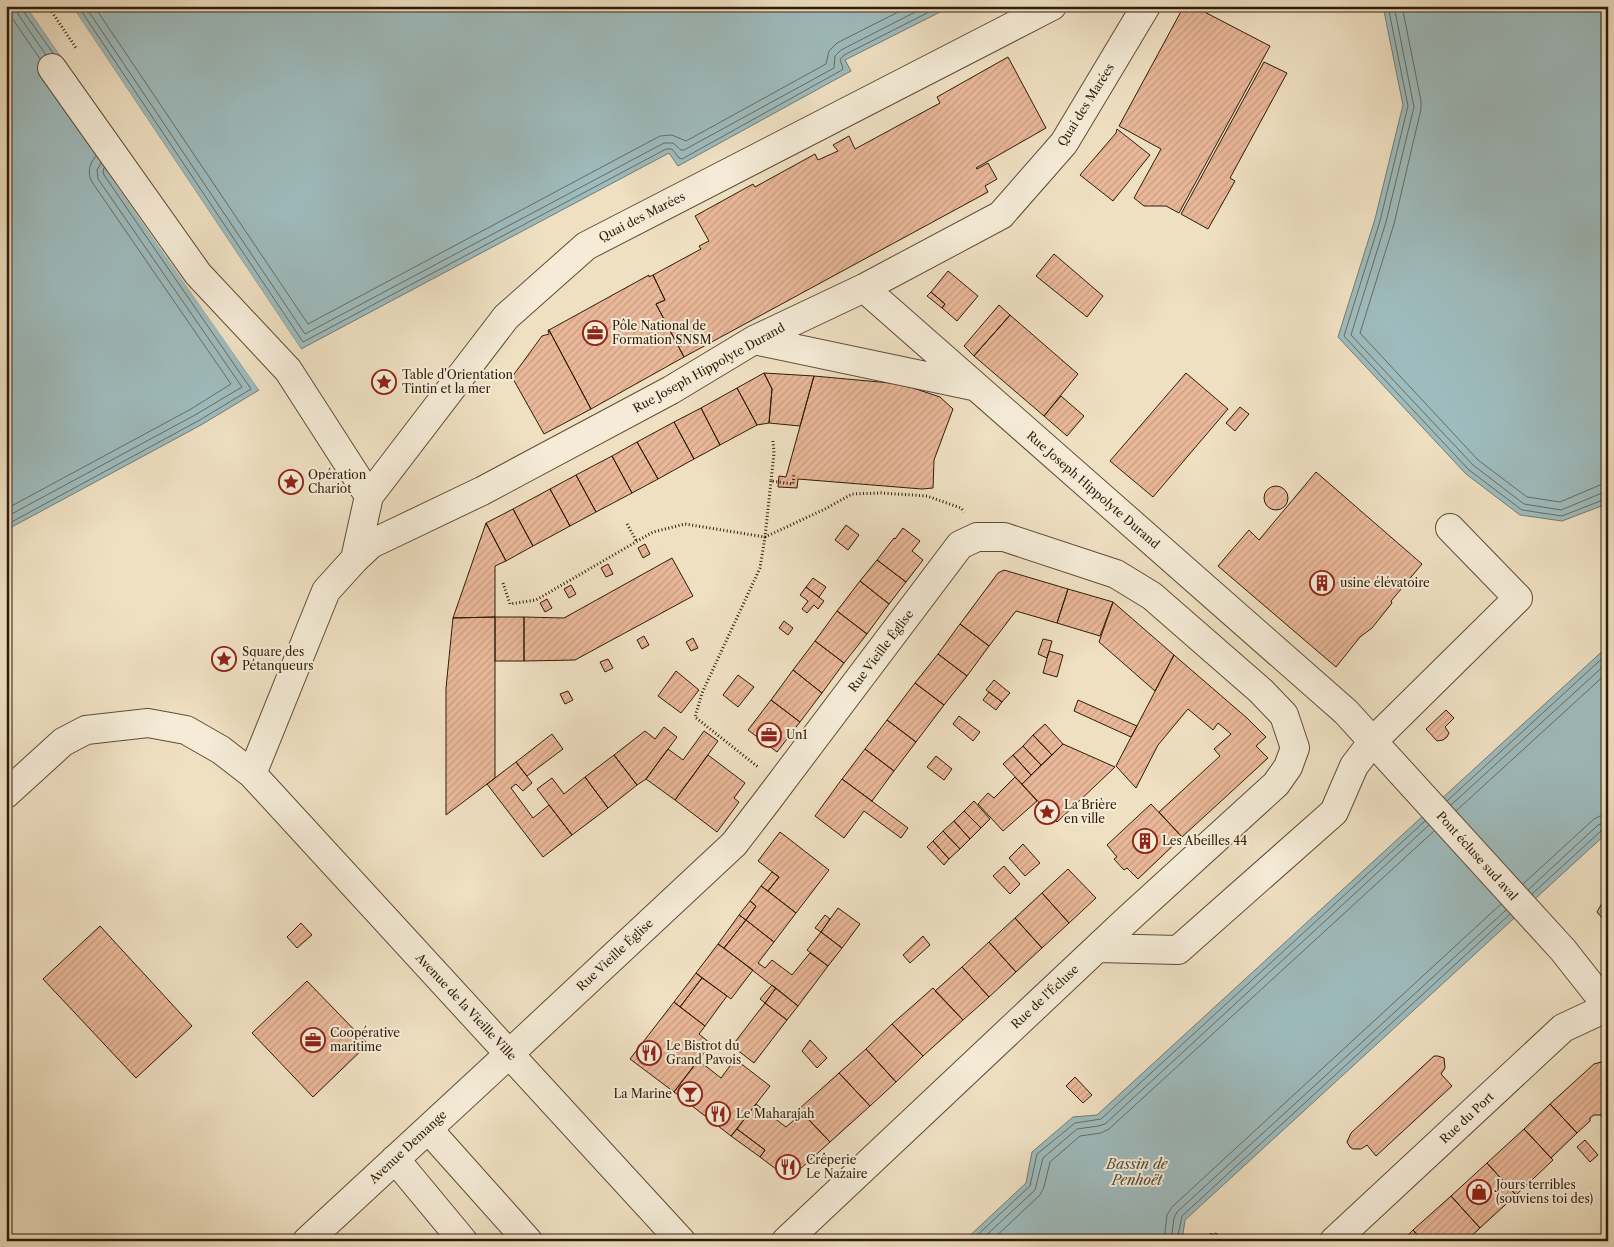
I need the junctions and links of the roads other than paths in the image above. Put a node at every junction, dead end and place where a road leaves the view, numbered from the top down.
1 (1052, 6) edge
2 (1146, 6) edge
3 (52, 68) dead end
4 (864, 288) junction
5 (754, 340) junction
6 (973, 386) junction
7 (369, 496) junction
8 (1450, 528) dead end
9 (355, 559) junction
10 (1373, 740) junction
11 (1295, 748) joint
12 (1390, 762) joint
13 (252, 774) junction
14 (6, 794) edge
15 (1098, 948) junction
16 (1604, 994) edge
17 (509, 1054) junction
18 (428, 1129) junction
19 (395, 1159) junction
20 (312, 1238) edge
21 (463, 1241) edge
22 (528, 1241) edge
23 (681, 1241) edge
24 (786, 1241) edge
25 (1334, 1241) edge

1 - 7 street, Quai des Marées
2 - 4 street, Quai des Marées
3 - 7 street
4 - 5 street, Rue Joseph Hippolyte Durand
4 - 6 street, Rue Joseph Hippolyte Durand
5 - 6 street
5 - 9 street, Rue Joseph Hippolyte Durand
6 - 10 street, Rue Joseph Hippolyte Durand
7 - 9 street, Quai des Marées
8 - 10 street
9 - 13 street, Rue Joseph Hippolyte Durand
10 - 12 street, Rue Joseph Hippolyte Durand
10 - 15 street
11 - 15 street, Rue de l'Écluse
11 - 17 street, Rue Vieille Église
12 - 16 street, Pont écluse sud aval
13 - 14 street, Avenue de la Vieille Ville
13 - 17 street, Avenue de la Vieille Ville
15 - 24 street, Rue de l'Écluse
16 - 25 street, Rue du Port
17 - 18 street, Avenue Demange
17 - 23 street, Avenue de la Vieille Ville
18 - 19 street, Avenue Demange
18 - 22 street
19 - 20 street, Avenue Demange
19 - 21 street

